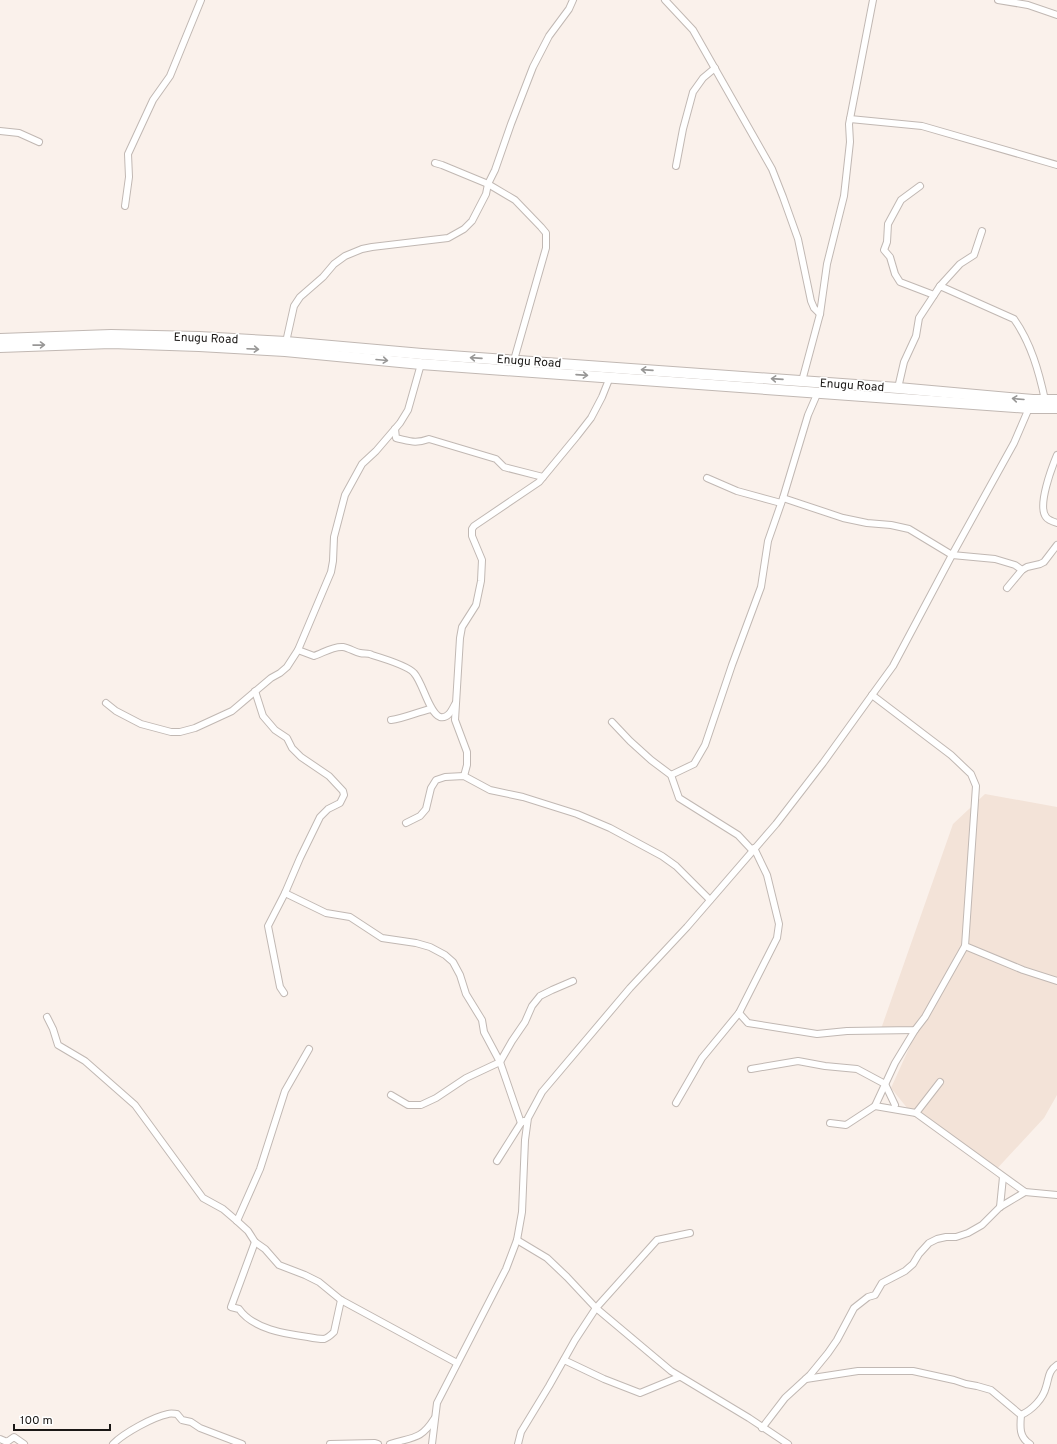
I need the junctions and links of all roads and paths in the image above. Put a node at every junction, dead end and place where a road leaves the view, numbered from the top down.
1 (201, 0) edge
2 (573, 0) edge
3 (665, 0) edge
4 (873, 0) edge
5 (998, 0) edge
6 (1057, 15) edge
7 (715, 68) junction
8 (850, 119) junction
9 (0, 131) edge
10 (38, 142) dead end
11 (435, 163) dead end
12 (1057, 165) edge
13 (676, 166) dead end
14 (488, 184) junction
15 (920, 186) dead end
16 (125, 206) dead end
17 (982, 231) dead end
18 (940, 286) junction
19 (934, 295) junction
20 (820, 314) junction
21 (0, 339) edge
22 (286, 342) junction
23 (0, 347) edge
24 (514, 360) junction
25 (421, 364) junction
26 (610, 377) junction
27 (802, 381) junction
28 (898, 388) junction
29 (818, 392) junction
30 (1045, 400) junction
31 (1057, 400) edge
32 (1029, 408) junction
33 (1057, 408) edge
34 (395, 430) junction
35 (1057, 455) edge
36 (543, 477) junction
37 (707, 478) dead end
38 (782, 501) junction
39 (1057, 524) edge
40 (1057, 545) edge
41 (952, 555) junction
42 (1022, 570) junction
43 (1007, 588) dead end
44 (298, 650) junction
45 (255, 691) junction
46 (872, 695) junction
47 (456, 701) junction
48 (106, 703) dead end
49 (431, 709) junction
50 (391, 720) dead end
51 (612, 722) dead end
52 (671, 775) junction
53 (464, 776) junction
54 (406, 823) dead end
55 (753, 849) junction
56 (285, 893) junction
57 (710, 900) junction
58 (965, 946) junction
59 (573, 981) dead end
60 (1057, 981) edge
61 (284, 993) dead end
62 (739, 1013) junction
63 (47, 1017) dead end
64 (915, 1030) junction
65 (309, 1049) dead end
66 (500, 1062) junction
67 (752, 1069) dead end
68 (940, 1082) dead end
69 (885, 1084) junction
70 (391, 1094) dead end
71 (676, 1103) dead end
72 (896, 1105) dead end
73 (875, 1106) junction
74 (916, 1113) junction
75 (528, 1118) junction
76 (521, 1123) junction
77 (830, 1123) dead end
78 (496, 1161) dead end
79 (1003, 1176) junction
80 (1025, 1192) junction
81 (1057, 1195) edge
82 (1000, 1207) junction
83 (237, 1221) junction
84 (690, 1233) dead end
85 (517, 1240) junction
86 (255, 1242) junction
87 (341, 1300) junction
88 (596, 1308) junction
89 (564, 1360) junction
90 (457, 1364) junction
91 (1057, 1365) edge
92 (679, 1377) junction
93 (806, 1379) junction
94 (1021, 1415) junction
95 (435, 1418) junction
96 (762, 1428) junction
97 (0, 1439) edge
98 (24, 1444) edge
99 (113, 1444) edge
100 (242, 1444) edge
101 (330, 1444) edge
102 (378, 1444) edge
103 (390, 1444) edge
104 (432, 1444) edge
105 (518, 1444) edge
106 (788, 1444) edge
107 (1030, 1444) edge

1 - 16 street
2 - 14 street
3 - 7 street
4 - 8 street
5 - 6 street
7 - 13 street
7 - 20 street
8 - 12 street
8 - 20 street
9 - 10 street
11 - 14 street
14 - 22 street
14 - 24 street
15 - 19 street
17 - 18 street
18 - 19 street
18 - 30 street
19 - 28 street
20 - 27 street
21 - 22 main road, Enugu Road
24 -> 22 main road, Enugu Road
23 -> 25 main road
27 -> 24 main road, Enugu Road
25 -> 26 main road
25 - 34 street
26 - 29 main road
26 - 36 street
27 - 28 main road, Enugu Road
30 -> 28 main road, Enugu Road
29 - 32 main road
29 - 38 street
30 - 31 main road, Enugu Road
32 - 33 main road
32 - 41 street
34 - 36 street
34 - 44 street
35 - 39 street
36 - 47 street
37 - 38 street
38 - 41 street
38 - 52 street
40 - 42 street
41 - 42 street
41 - 46 street
42 - 43 street
44 - 45 street
44 - 49 street
45 - 48 street
45 - 56 street
46 - 55 street
46 - 58 street
47 - 49 street
47 - 53 street
49 - 50 street
51 - 52 street
52 - 55 street
53 - 54 street
53 - 57 street
55 - 57 street
55 - 62 street
56 - 61 street
56 - 66 street
57 - 75 street
58 - 60 street
58 - 64 street
59 - 66 street
62 - 64 street
62 - 71 street
63 - 83 street
64 - 69 street
65 - 83 street
66 - 70 street
66 - 76 street
67 - 69 street
68 - 74 street
69 - 72 street
69 - 73 street
73 - 74 street
73 - 77 street
74 - 79 street
75 - 76 street
75 - 85 street
76 - 78 street
79 - 80 street
79 - 82 street
80 - 81 street
80 - 82 street
82 - 93 street
83 - 86 street
84 - 88 street
85 - 88 street
85 - 90 street
86 - 87 street
86 - 87 street
87 - 90 street
88 - 89 street
88 - 92 street
89 - 92 street
89 - 105 street
90 - 95 street
91 - 94 street
92 - 96 street
93 - 94 street
93 - 96 street
94 - 107 street
95 - 103 street
95 - 104 street
96 - 106 street
97 - 98 street
99 - 100 street
101 - 102 street

